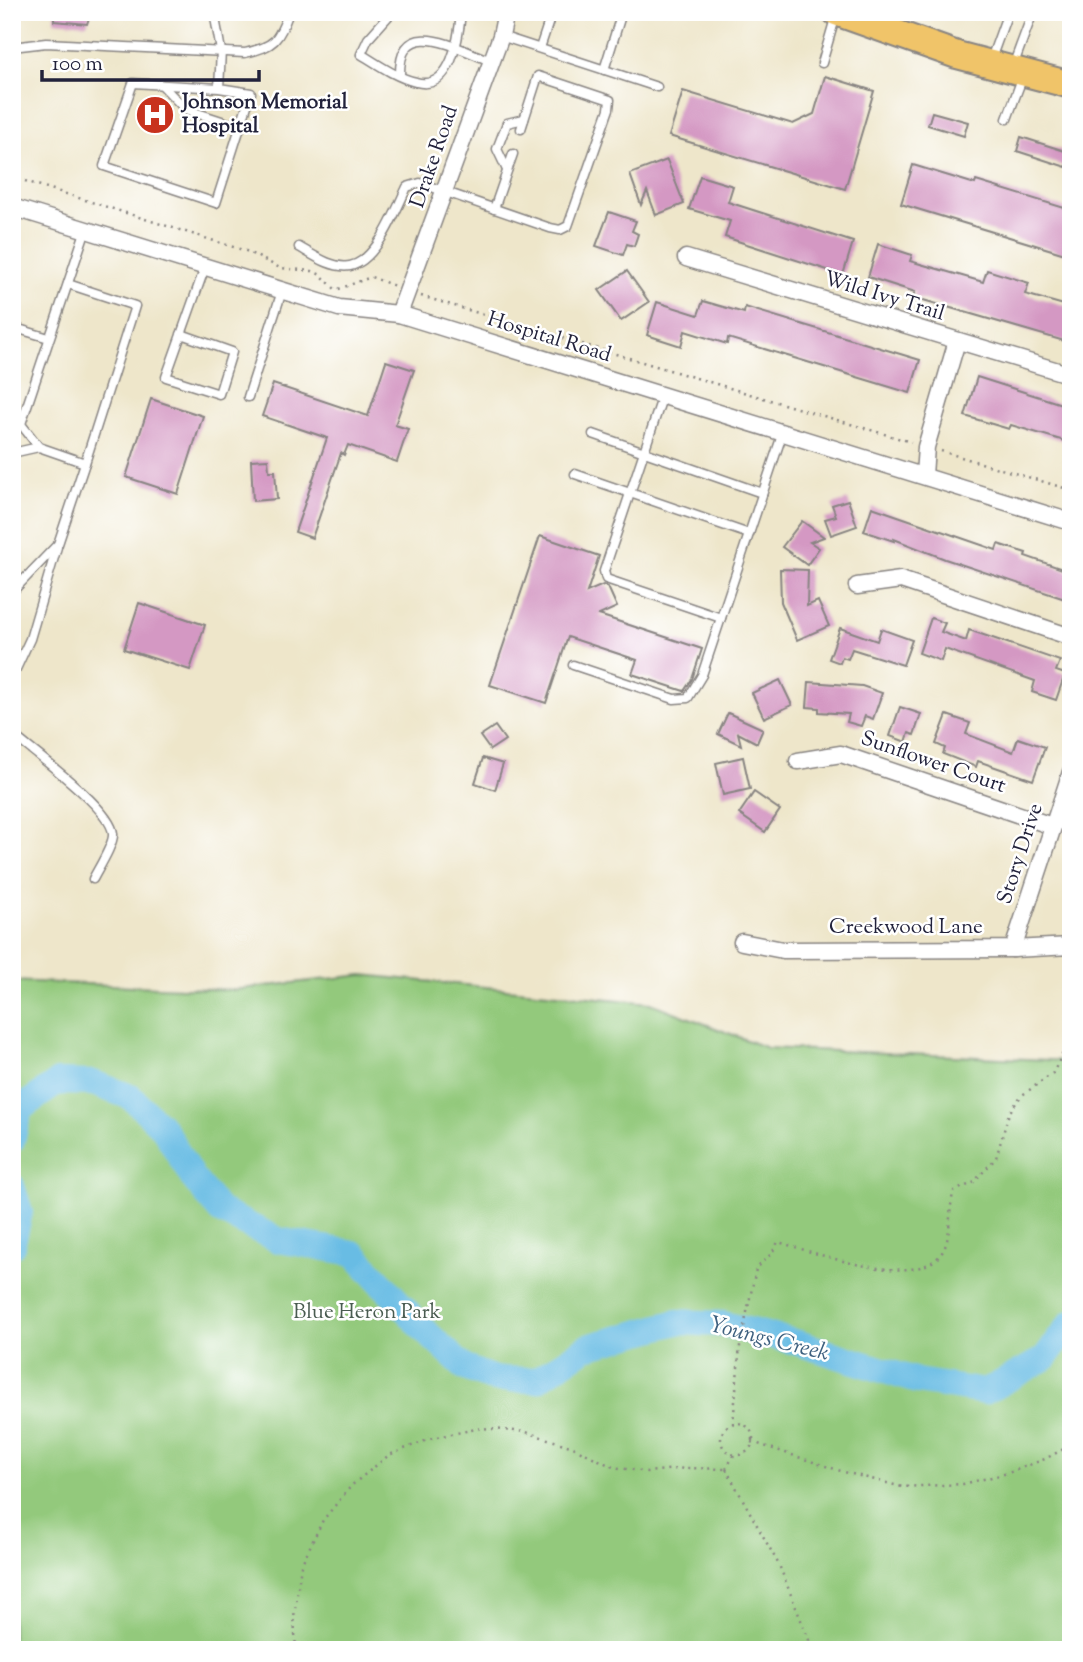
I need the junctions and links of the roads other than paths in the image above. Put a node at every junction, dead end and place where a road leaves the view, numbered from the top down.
1 (214, 12) edge
2 (289, 12) edge
3 (392, 12) edge
4 (461, 12) edge
5 (506, 12) edge
6 (552, 12) edge
7 (622, 12) edge
8 (837, 12) edge
9 (1008, 12) edge
10 (1033, 12) edge
11 (500, 36) junction
12 (12, 47) edge
13 (456, 48) junction
14 (540, 48) junction
15 (221, 51) junction
16 (491, 61) junction
17 (822, 63) dead end
18 (1009, 68) junction
19 (604, 70) junction
20 (400, 75) junction
21 (162, 85) junction
22 (1071, 85) edge
23 (657, 86) dead end
24 (219, 88) junction
25 (524, 119) junction
26 (1007, 119) dead end
27 (12, 121) edge
28 (240, 127) junction
29 (521, 129) dead end
30 (513, 154) dead end
31 (507, 170) junction
32 (445, 192) junction
33 (13, 207) edge
34 (494, 209) junction
35 (86, 229) junction
36 (299, 247) dead end
37 (686, 258) dead end
38 (205, 267) junction
39 (68, 284) junction
40 (282, 291) junction
41 (399, 314) junction
42 (12, 327) edge
43 (181, 334) junction
44 (49, 338) junction
45 (957, 341) junction
46 (1071, 375) edge
47 (663, 395) junction
48 (248, 397) dead end
49 (16, 422) edge
50 (783, 432) junction
51 (593, 434) dead end
52 (39, 447) junction
53 (644, 452) junction
54 (12, 453) edge
55 (85, 463) junction
56 (575, 474) dead end
57 (924, 475) junction
58 (631, 493) junction
59 (762, 493) junction
60 (1071, 522) edge
61 (749, 534) junction
62 (58, 544) junction
63 (857, 586) dead end
64 (12, 592) edge
65 (721, 618) junction
66 (1071, 637) edge
67 (572, 666) dead end
68 (12, 671) edge
69 (12, 734) edge
70 (798, 761) dead end
71 (1071, 772) edge
72 (1052, 826) junction
73 (93, 879) dead end
74 (742, 942) dead end
75 (1071, 946) edge
76 (1013, 949) junction

1 - 15 lane
2 - 15 lane
3 - 20 lane
4 - 13 lane
5 - 11 street, Drake Road
6 - 14 lane
7 - 19 lane
8 - 17 lane
8 - 18 main road
9 - 18 lane
10 - 18 lane
11 - 14 lane
11 - 16 street, Drake Road
12 - 15 lane
13 - 16 lane
13 - 20 lane
13 - 20 lane
14 - 19 lane
15 - 24 lane
16 - 32 street, Drake Road
18 - 22 main road
18 - 26 lane
19 - 23 lane
21 - 24 lane
21 - 28 lane
21 - 28 lane
24 - 28 lane
25 - 29 lane
25 - 31 lane
25 - 34 lane
27 - 33 lane
30 - 31 lane
31 - 34 lane
32 - 34 lane
32 - 36 lane
32 - 41 street, Drake Road
33 - 35 street, Hospital Road
35 - 38 street, Hospital Road
35 - 39 lane
37 - 45 street, Wild Ivy Trail
38 - 40 street, Hospital Road
38 - 43 lane
39 - 44 lane
39 - 55 lane
40 - 41 street, Hospital Road
40 - 48 lane
41 - 47 street, Hospital Road
42 - 44 lane
43 - 43 lane
44 - 49 lane
45 - 46 street, Wild Ivy Trail
45 - 57 street
47 - 50 street, Hospital Road
47 - 53 lane
49 - 52 lane
50 - 57 street, Hospital Road
50 - 59 lane
51 - 53 lane
52 - 54 lane
52 - 55 lane
53 - 58 lane
53 - 59 lane
55 - 62 lane
56 - 58 lane
57 - 60 street, Hospital Road
58 - 61 lane
58 - 65 lane
59 - 61 lane
61 - 65 lane
62 - 64 lane
62 - 68 lane
63 - 66 street
65 - 67 lane
69 - 73 lane
70 - 72 street, Sunflower Court
71 - 72 street, Story Drive
72 - 76 street, Story Drive
74 - 76 street, Creekwood Lane
75 - 76 street, Creekwood Lane

